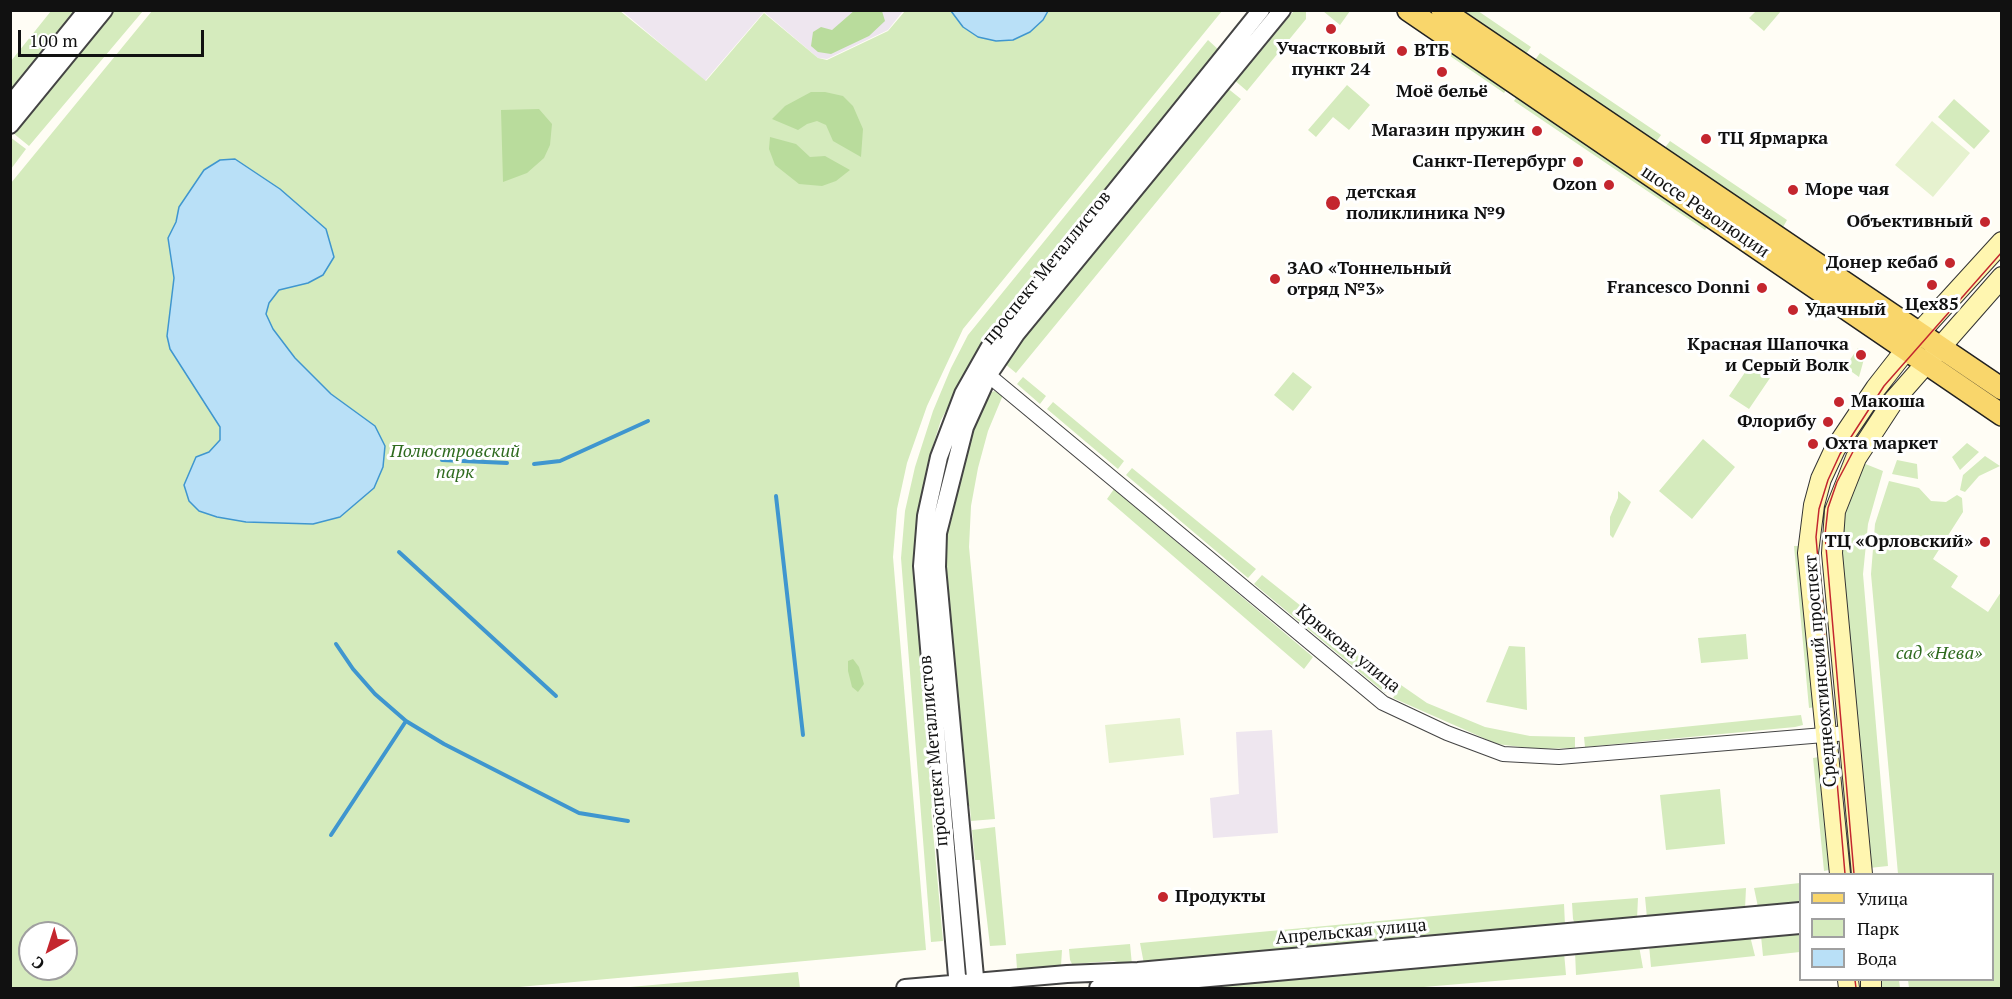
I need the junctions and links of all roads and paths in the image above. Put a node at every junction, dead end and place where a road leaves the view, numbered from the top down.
1 (87, 10) edge
2 (104, 10) edge
3 (1261, 10) edge
4 (1282, 10) edge
5 (1408, 10) edge
6 (1442, 10) edge
7 (10, 105) edge
8 (10, 125) edge
9 (2001, 242) edge
10 (2001, 277) edge
11 (1919, 333) junction
12 (1939, 346) junction
13 (1905, 349) junction
14 (1925, 363) junction
15 (983, 370) junction
16 (2001, 389) edge
17 (2001, 415) edge
18 (1848, 733) junction
19 (1826, 735) junction
20 (1840, 873) edge
21 (1862, 873) edge
22 (1799, 911) edge
23 (1799, 925) edge
24 (975, 985) edge
25 (958, 986) edge
26 (904, 988) edge
27 (1098, 988) edge

1 - 7 street
2 - 8 street
3 - 15 street, проспект Металлистов
4 - 15 street, проспект Металлистов
5 - 13 main road, шоссе Революции
6 - 11 main road, шоссе Революции
9 - 11 main road, Среднеохтинский проспект
10 - 12 main road, Среднеохтинский проспект
11 - 12 main road, шоссе Революции
11 - 13 main road, Среднеохтинский проспект
12 - 14 main road, Среднеохтинский проспект
12 - 16 main road, шоссе Революции
13 - 14 main road, шоссе Революции
13 - 19 main road, Среднеохтинский проспект
14 - 17 main road, шоссе Революции
14 - 18 main road, Среднеохтинский проспект
15 - 19 street, Крюкова улица
15 - 24 street, проспект Металлистов
15 - 25 street, проспект Металлистов
18 - 19 street, Крюкова улица
18 - 21 main road, Среднеохтинский проспект
19 - 20 main road, Среднеохтинский проспект
22 - 24 street, Апрельская улица
23 - 27 street, Апрельская улица
24 - 25 street, Апрельская улица
25 - 26 street, Апрельская улица

